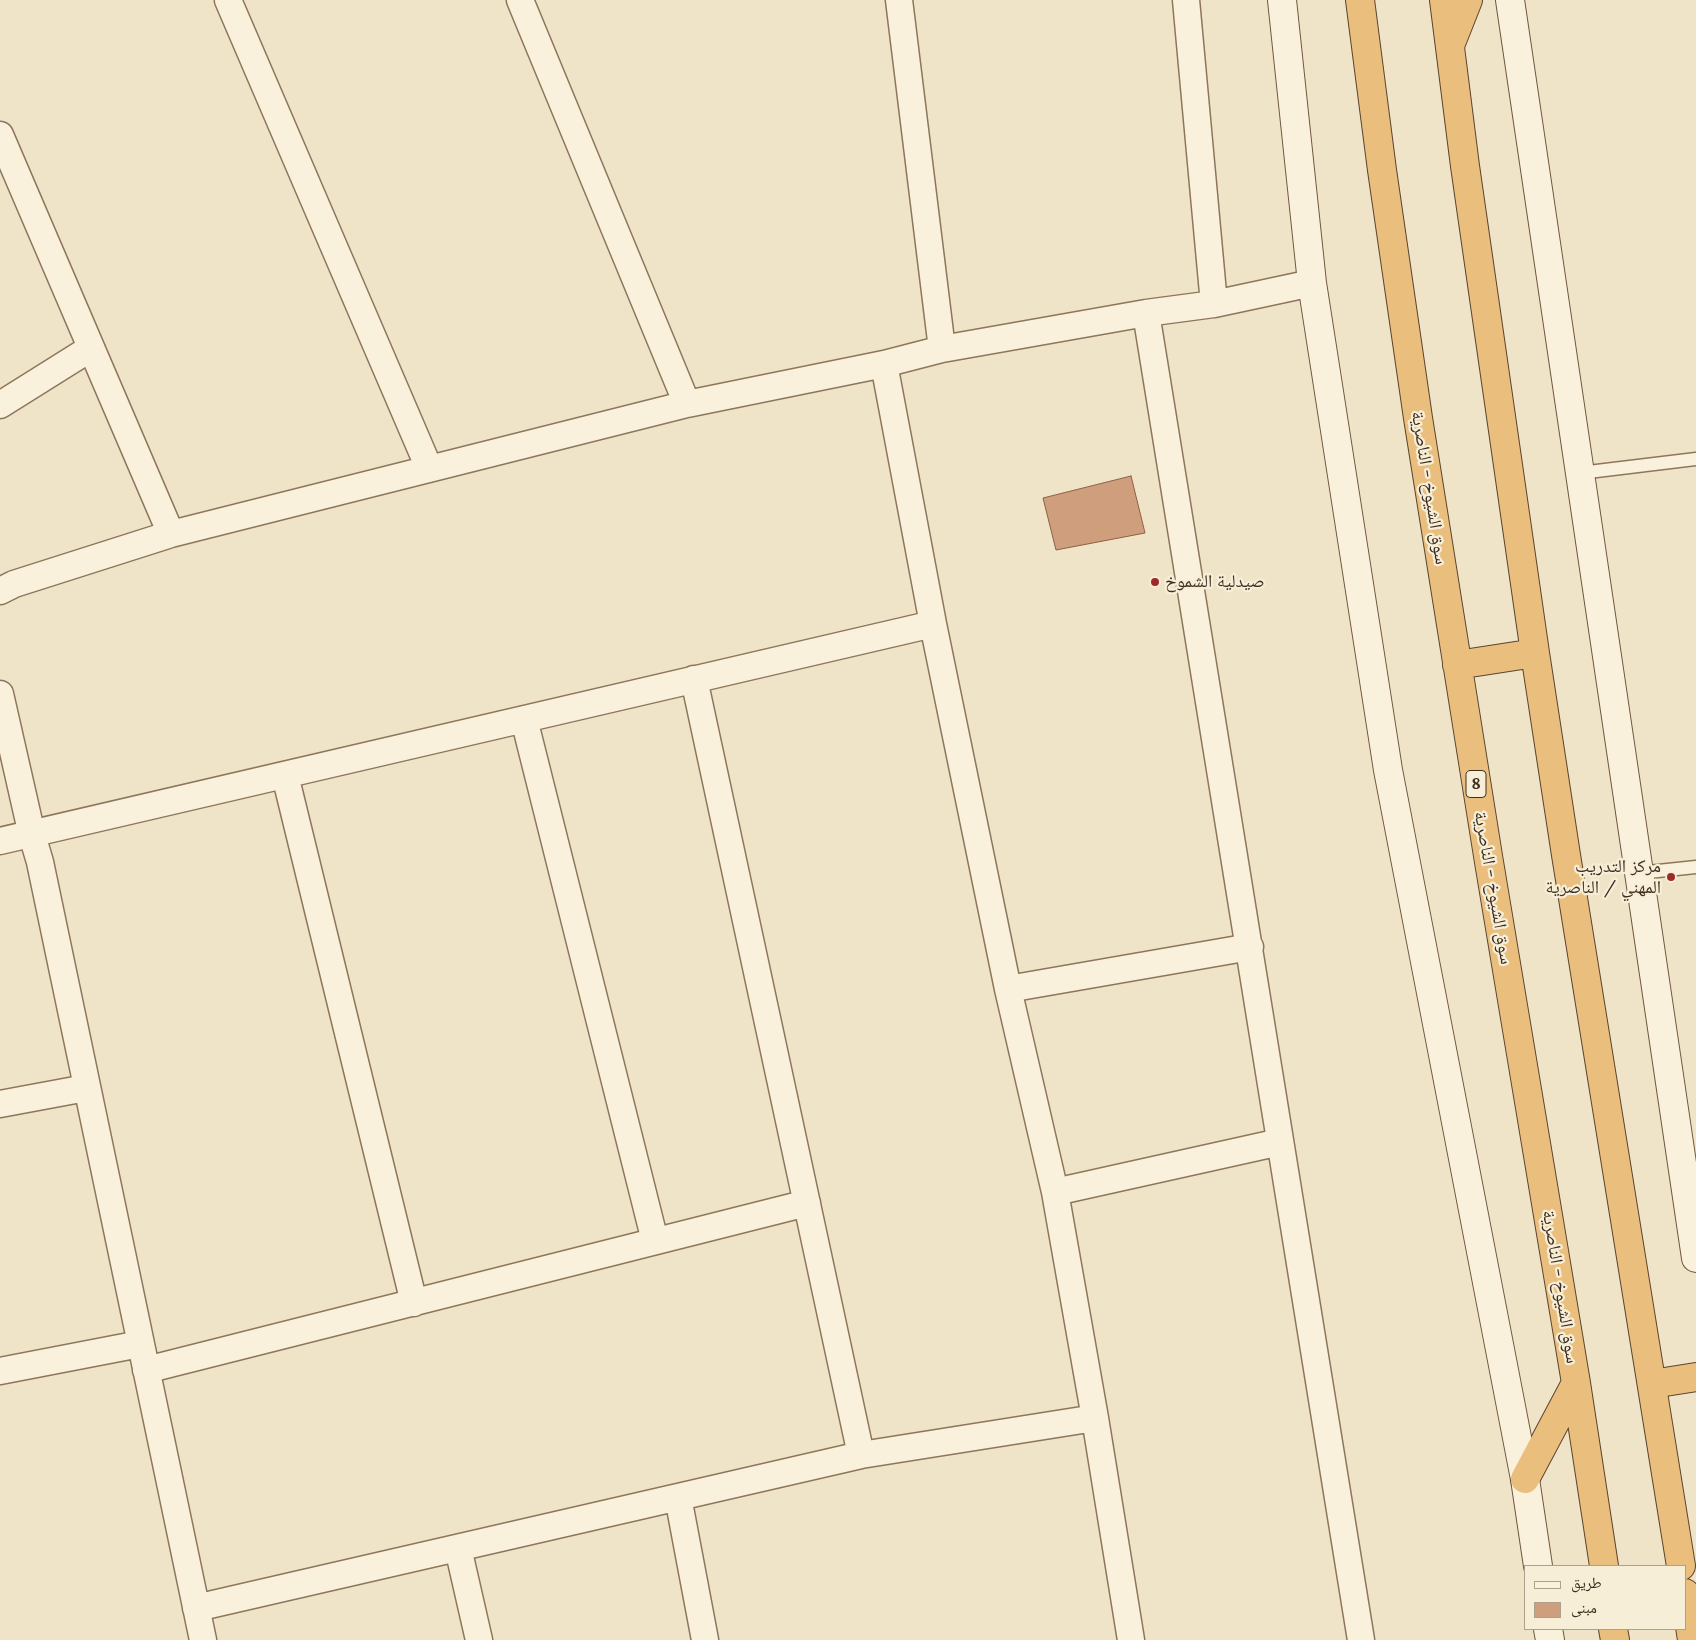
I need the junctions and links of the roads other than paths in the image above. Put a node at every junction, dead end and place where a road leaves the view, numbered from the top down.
1 (228, 0) edge
2 (520, 0) edge
3 (899, 0) edge
4 (1186, 0) edge
5 (1282, 0) edge
6 (1360, 0) edge
7 (1444, 0) edge
8 (1468, 0) edge
9 (1510, 0) edge
10 (1449, 46) junction
11 (0, 135) edge
12 (1312, 283) junction
13 (1214, 304) junction
14 (1146, 313) junction
15 (91, 348) junction
16 (942, 350) junction
17 (884, 364) junction
18 (688, 404) junction
19 (0, 405) edge
20 (1696, 459) edge
21 (429, 468) junction
22 (1580, 473) junction
23 (171, 534) junction
24 (0, 591) edge
25 (933, 624) junction
26 (1535, 653) junction
27 (1457, 665) junction
28 (694, 679) junction
29 (0, 694) edge
30 (524, 719) junction
31 (285, 775) junction
32 (32, 835) junction
33 (0, 841) edge
34 (1696, 867) edge
35 (1639, 873) junction
36 (1250, 947) junction
37 (1008, 989) junction
38 (86, 1088) junction
39 (0, 1104) edge
40 (1280, 1142) junction
41 (1054, 1192) junction
42 (807, 1203) junction
43 (655, 1241) junction
44 (1696, 1258) edge
45 (414, 1302) junction
46 (140, 1344) junction
47 (146, 1370) junction
48 (0, 1371) edge
49 (1696, 1377) edge
50 (1576, 1382) junction
51 (1652, 1384) junction
52 (1095, 1418) junction
53 (861, 1455) junction
54 (1525, 1479) junction
55 (678, 1497) junction
56 (458, 1548) junction
57 (1538, 1565) edge
58 (1604, 1565) edge
59 (1681, 1565) edge
60 (1686, 1600) edge
61 (196, 1608) junction
62 (203, 1640) edge
63 (479, 1640) edge
64 (705, 1640) edge
65 (1131, 1640) edge
66 (1361, 1640) edge
67 (1692, 1640) edge

1 - 21 street
2 - 18 street
3 - 16 street
4 - 13 street
5 - 12 main road
6 - 27 highway, سوق الشيوخ - الناصرية / 8
7 - 10 highway
8 - 10 highway
9 - 22 main road
10 - 26 highway
11 - 15 street
12 - 13 street
12 - 54 main road
13 - 14 street
14 - 16 street
14 - 36 street
15 - 19 street
15 - 23 street
16 - 17 street
17 - 18 street
17 - 25 street
18 - 21 street
20 - 22 lane
21 - 23 street
22 - 35 main road
23 - 24 street
25 - 28 street
25 - 37 street
26 - 27 highway
26 - 51 highway
27 - 50 highway, سوق الشيوخ - الناصرية / 8
28 - 30 street
28 - 42 street
29 - 32 street
30 - 31 street
30 - 43 street
31 - 32 street
31 - 45 street
32 - 33 street
32 - 38 street
34 - 35 lane
35 - 44 main road
36 - 37 street
36 - 40 street
37 - 41 street
38 - 39 street
38 - 46 street
40 - 41 street
40 - 66 street
41 - 52 street
42 - 43 street
42 - 53 street
43 - 45 street
45 - 47 street
46 - 47 street
46 - 48 street
47 - 61 street
49 - 51 highway
50 - 54 highway
50 - 58 highway, سوق الشيوخ - الناصرية / 8
51 - 59 highway
52 - 53 street
52 - 65 street
53 - 55 street
54 - 57 main road
55 - 56 street
55 - 64 street
56 - 61 street
56 - 63 street
60 - 67 highway
61 - 62 street

